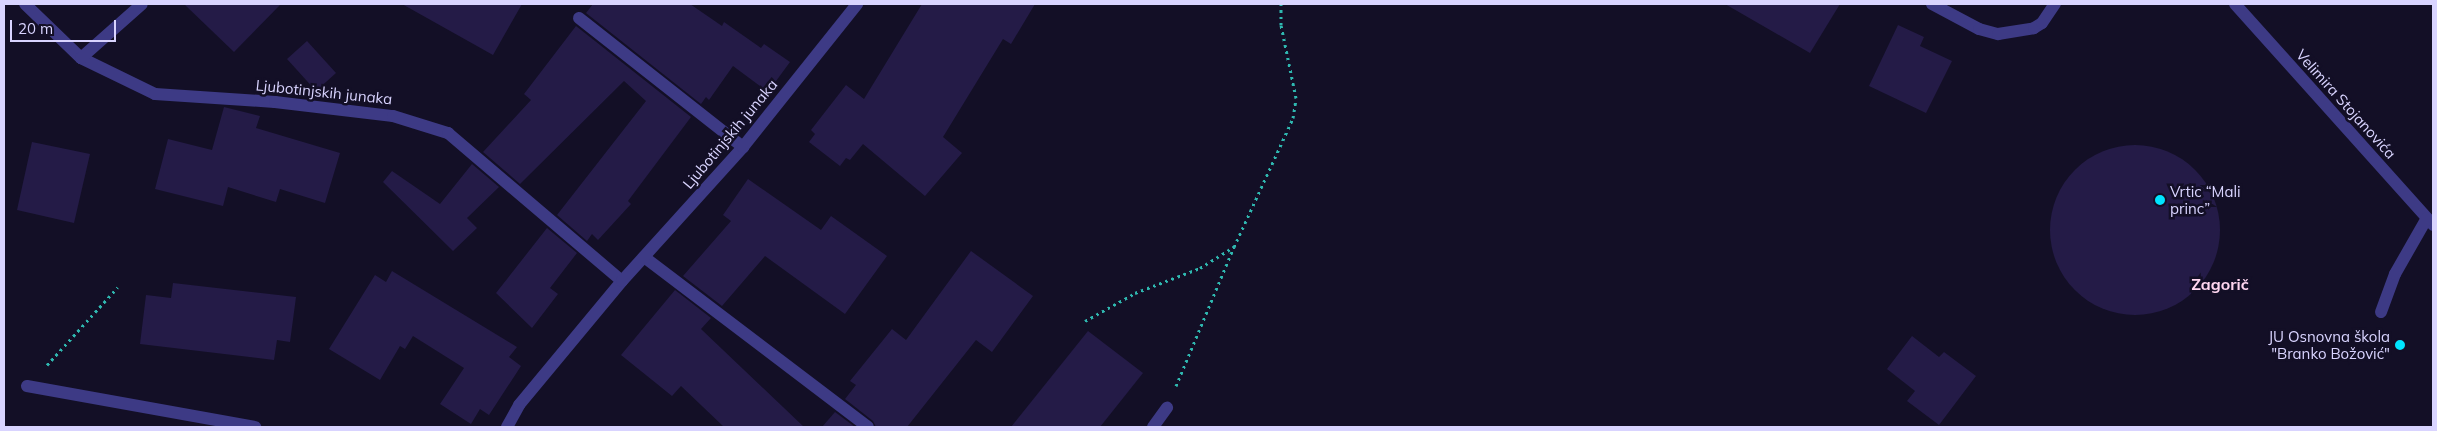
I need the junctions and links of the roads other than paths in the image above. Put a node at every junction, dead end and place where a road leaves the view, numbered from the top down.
1 (25, 4) edge
2 (142, 4) edge
3 (857, 4) edge
4 (1932, 4) edge
5 (2055, 4) edge
6 (2235, 4) edge
7 (579, 18) dead end
8 (81, 58) junction
9 (743, 147) junction
10 (2430, 222) edge
11 (644, 257) junction
12 (622, 281) junction
13 (2381, 312) dead end
14 (27, 386) road end
15 (1167, 408) road end
16 (255, 427) edge
17 (506, 427) edge
18 (868, 427) edge
19 (1153, 427) edge

1 - 8 street, Ljubotinjskih junaka
2 - 8 street
3 - 9 street, Ljubotinjskih junaka
4 - 5 street
6 - 10 street, Velimira Stojanovića
7 - 9 street
8 - 12 street, Ljubotinjskih junaka
9 - 11 street, Ljubotinjskih junaka
10 - 13 street
11 - 12 street, Ljubotinjskih junaka
11 - 18 street
12 - 17 street, Ljubotinjskih junaka
14 - 16 street
15 - 19 street

